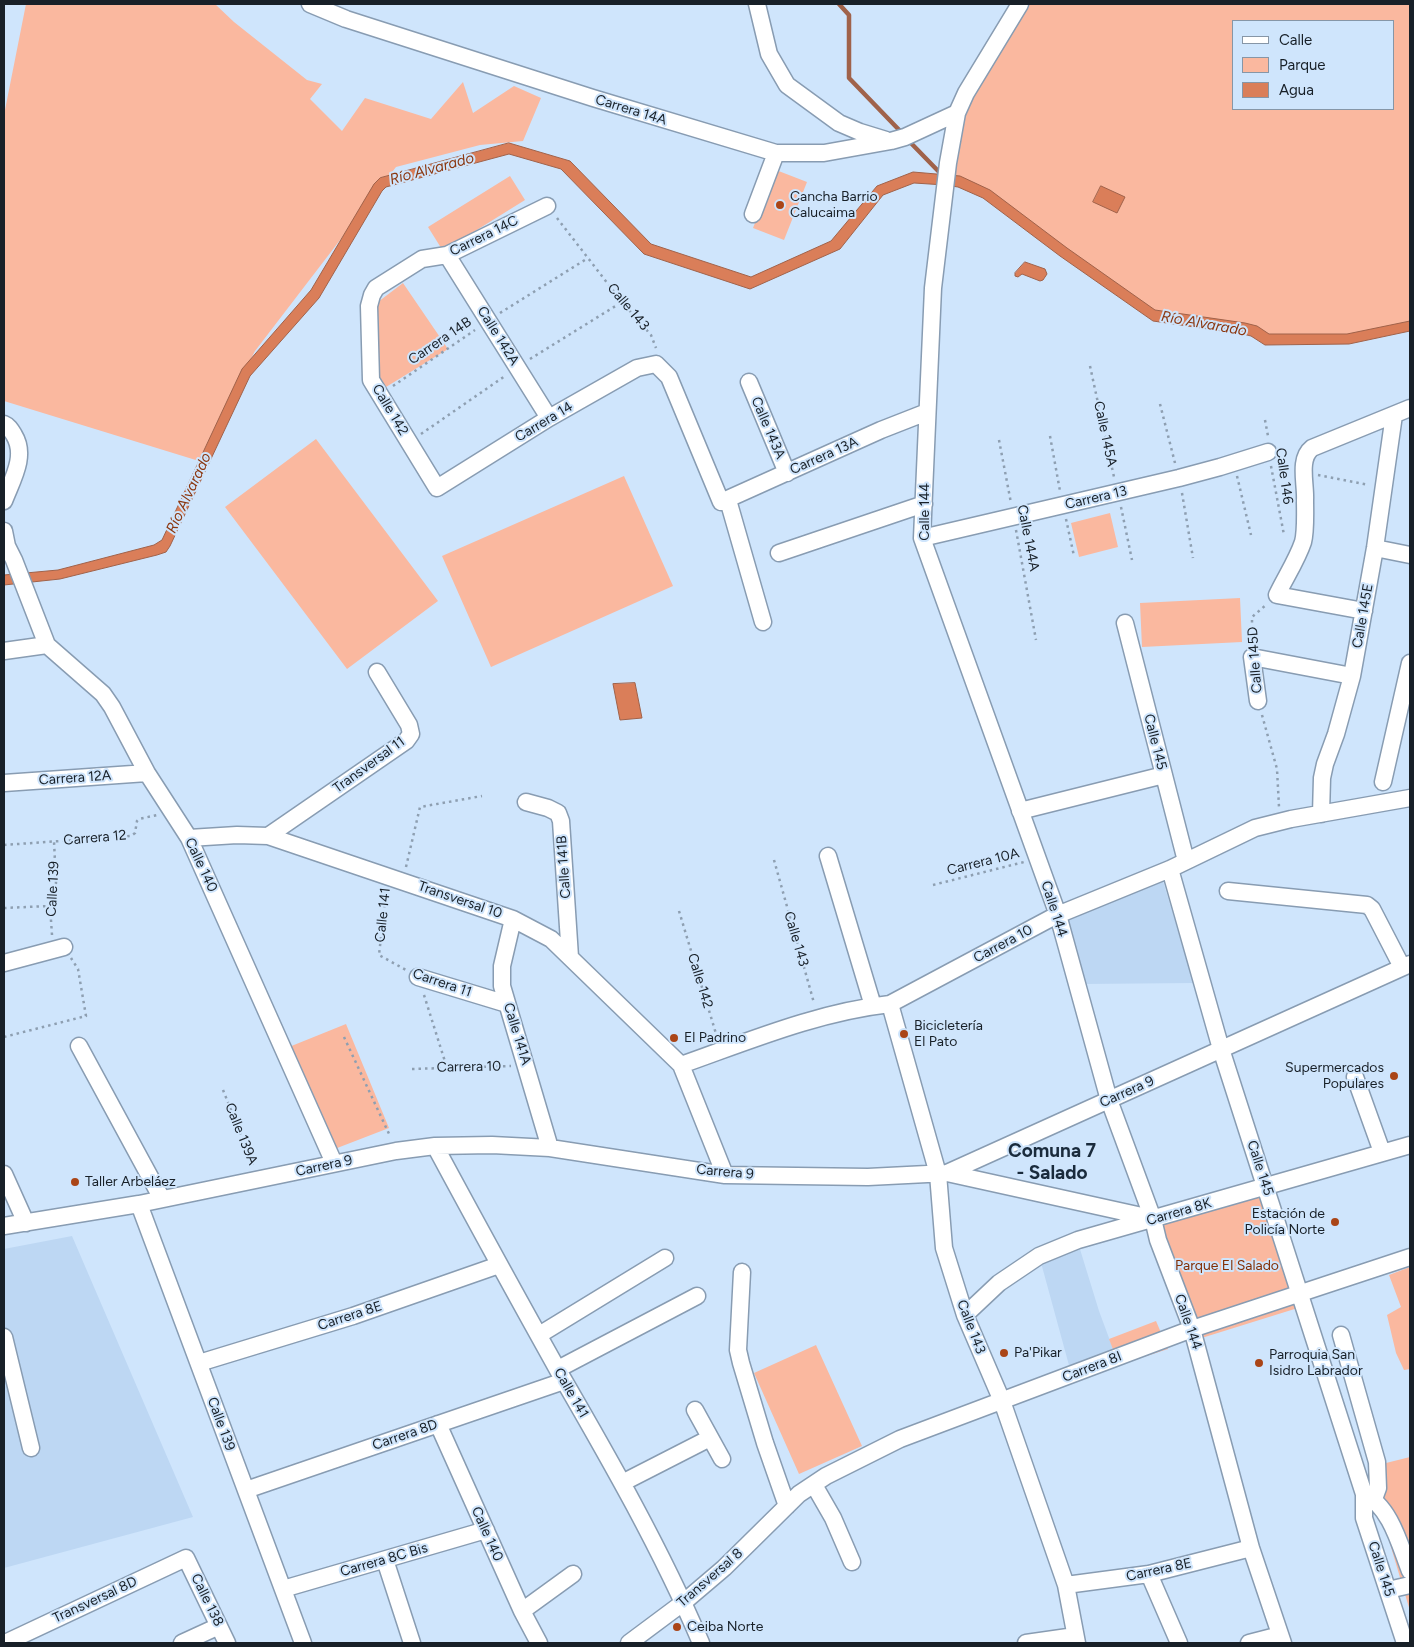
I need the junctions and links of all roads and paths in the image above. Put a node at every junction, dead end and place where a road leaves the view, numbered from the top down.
1 (310, 4) edge
2 (757, 4) edge
3 (1020, 4) edge
4 (956, 113) junction
5 (898, 139) junction
6 (776, 153) junction
7 (547, 206) joint
8 (753, 214) dead end
9 (448, 255) junction
10 (588, 258) junction
11 (372, 295) joint
12 (622, 302) junction
13 (488, 320) junction
14 (656, 364) junction
15 (1090, 366) dead end
16 (518, 367) junction
17 (749, 382) dead end
18 (380, 394) junction
19 (1410, 408) edge
20 (927, 412) junction
21 (1394, 414) junction
22 (549, 418) junction
23 (1265, 420) dead end
24 (4, 424) edge
25 (1050, 436) dead end
26 (999, 440) dead end
27 (409, 442) junction
28 (1268, 452) junction
29 (1234, 463) junction
30 (787, 473) junction
31 (1304, 473) junction
32 (437, 488) joint
33 (1384, 488) junction
34 (1118, 493) junction
35 (4, 501) edge
36 (725, 501) junction
37 (924, 504) junction
38 (1063, 506) junction
39 (1014, 518) junction
40 (4, 531) edge
41 (1251, 535) dead end
42 (1284, 535) dead end
43 (922, 538) junction
44 (1374, 548) junction
45 (779, 553) dead end
46 (1410, 555) edge
47 (1074, 556) dead end
48 (1132, 560) dead end
49 (1277, 595) junction
50 (1364, 611) junction
51 (763, 622) dead end
52 (1125, 622) dead end
53 (1036, 640) dead end
54 (47, 645) junction
55 (4, 651) edge
56 (1252, 657) junction
57 (1410, 662) edge
58 (377, 672) dead end
59 (1352, 676) junction
60 (1258, 701) joint
61 (147, 773) junction
62 (1164, 775) junction
63 (1383, 782) dead end
64 (4, 783) edge
65 (482, 796) dead end
66 (1410, 798) edge
67 (526, 802) dead end
68 (167, 803) junction
69 (1020, 811) junction
70 (1321, 814) junction
71 (1279, 822) junction
72 (268, 836) junction
73 (189, 838) junction
74 (54, 841) junction
75 (4, 845) edge
76 (828, 856) dead end
77 (1038, 859) junction
78 (774, 860) dead end
79 (1186, 861) junction
80 (1170, 869) junction
81 (395, 878) junction
82 (934, 885) dead end
83 (1228, 891) dead end
84 (50, 906) junction
85 (4, 908) edge
86 (679, 911) dead end
87 (1058, 915) junction
88 (513, 919) junction
89 (64, 947) junction
90 (379, 955) joint
91 (570, 957) junction
92 (4, 963) edge
93 (1406, 966) edge
94 (418, 977) junction
95 (507, 1004) junction
96 (890, 1004) junction
97 (873, 1006) junction
98 (818, 1018) junction
99 (4, 1037) edge
100 (344, 1037) dead end
101 (79, 1046) dead end
102 (1221, 1049) junction
103 (722, 1051) junction
104 (681, 1065) junction
105 (527, 1066) junction
106 (448, 1068) junction
107 (412, 1069) dead end
108 (1355, 1077) dead end
109 (223, 1090) dead end
110 (1109, 1100) junction
111 (1410, 1145) edge
112 (435, 1146) junction
113 (550, 1148) junction
114 (396, 1151) junction
115 (1382, 1152) junction
116 (334, 1163) junction
117 (4, 1174) edge
118 (942, 1174) junction
119 (725, 1175) junction
120 (259, 1179) junction
121 (1266, 1187) junction
122 (162, 1199) junction
123 (139, 1204) junction
124 (1153, 1219) junction
125 (26, 1223) junction
126 (4, 1226) edge
127 (1410, 1257) edge
128 (665, 1258) dead end
129 (499, 1265) junction
130 (742, 1272) dead end
131 (1299, 1294) junction
132 (697, 1296) dead end
133 (965, 1315) junction
134 (1192, 1328) junction
135 (1341, 1335) dead end
136 (539, 1336) junction
137 (4, 1337) edge
138 (199, 1363) junction
139 (561, 1375) junction
140 (1002, 1401) junction
141 (696, 1410) dead end
142 (438, 1424) junction
143 (710, 1438) junction
144 (31, 1448) dead end
145 (722, 1459) dead end
146 (622, 1483) junction
147 (814, 1485) junction
148 (246, 1490) junction
149 (1367, 1499) junction
150 (787, 1506) junction
151 (486, 1530) junction
152 (1251, 1548) junction
153 (186, 1558) joint
154 (385, 1560) junction
155 (852, 1562) dead end
156 (1410, 1572) edge
157 (573, 1574) dead end
158 (1149, 1574) junction
159 (1410, 1585) edge
160 (1066, 1586) junction
161 (283, 1589) junction
162 (1388, 1590) junction
163 (684, 1602) junction
164 (522, 1611) junction
165 (219, 1626) junction
166 (1076, 1639) edge
167 (1281, 1639) edge
168 (5, 1643) edge
169 (182, 1643) edge
170 (227, 1643) edge
171 (303, 1643) edge
172 (412, 1643) edge
173 (538, 1643) edge
174 (628, 1643) edge
175 (701, 1643) edge
176 (1026, 1643) edge
177 (1179, 1643) edge
178 (1249, 1643) edge
179 (1405, 1643) edge

1 - 6 street, Carrera 14A
2 - 5 street
3 - 4 street, Calle 144
4 - 5 street, Carrera 14A
4 - 20 street, Calle 144
5 - 6 street, Carrera 14A
6 - 8 street
7 - 9 street, Carrera 14C
7 - 10 path, Calle 143
9 - 11 street, Carrera 14C
9 - 13 street, Calle 142A
10 - 12 path, Calle 143
10 - 13 path, Carrera 14B
11 - 18 street, Calle 142
12 - 14 path, Calle 143
12 - 16 path
13 - 16 street, Calle 142A
13 - 18 path, Carrera 14B
14 - 22 street, Carrera 14
14 - 36 street
15 - 34 path, Calle 145A
16 - 22 street, Calle 142A
16 - 27 path
17 - 30 street, Calle 143A
18 - 27 street, Calle 142
19 - 21 street
20 - 30 street, Carrera 13A
20 - 37 street, Calle 144
21 - 31 street
21 - 33 street, Calle 145E
22 - 32 street, Carrera 14
23 - 28 path, Calle 146
24 - 35 street
25 - 38 path
26 - 39 path, Calle 144A
27 - 32 street, Calle 142
28 - 29 street, Carrera 13
28 - 42 path, Calle 146
29 - 34 street, Carrera 13
29 - 41 path
30 - 36 street, Carrera 13A
31 - 33 path
31 - 49 street
33 - 44 street, Calle 145E
34 - 38 street, Carrera 13
34 - 48 path, Calle 145A
36 - 51 street
37 - 43 street, Calle 144
37 - 45 street
38 - 39 street, Carrera 13
38 - 47 path
39 - 43 street, Carrera 13
39 - 53 path, Calle 144A
40 - 54 street, Calle 140
43 - 69 street, Calle 144
44 - 46 street
44 - 50 street, Calle 145E
49 - 50 street
49 - 56 path, Calle 145D
50 - 59 street, Calle 145E
52 - 62 street, Calle 145
54 - 55 street
54 - 61 street, Calle 140
56 - 59 street
56 - 60 street, Calle 145D
57 - 63 street
58 - 72 street, Transversal 11
59 - 70 street, Calle 145E
60 - 71 path, Calle 145D
61 - 64 street, Carrera 12A
61 - 68 street, Calle 140
62 - 69 street
62 - 79 street, Calle 145
65 - 81 path, Calle 141
66 - 70 street, Carrera 10
67 - 91 street, Calle 141B
68 - 73 street, Calle 140
68 - 74 path, Carrera 12
69 - 77 street, Calle 144
70 - 71 street, Carrera 10
71 - 79 street, Carrera 10
72 - 73 street, Transversal 10
72 - 81 street, Transversal 10
73 - 116 street, Calle 140
74 - 75 path, Carrera 12
74 - 84 path, Calle 139
76 - 97 street
77 - 82 path, Carrera 10A
77 - 87 street, Calle 144
78 - 98 path, Calle 143
79 - 80 street, Carrera 10
80 - 87 street, Carrera 10
80 - 102 street, Calle 145
81 - 88 street, Transversal 10
81 - 90 path, Calle 141
83 - 93 street
84 - 85 path
84 - 89 path, Calle 139
86 - 103 path, Calle 142
87 - 96 street, Carrera 10
87 - 110 street, Calle 144
88 - 91 street, Transversal 10
88 - 95 street, Calle 141A
89 - 92 street
89 - 99 path, Calle 139
90 - 94 path, Carrera 11
91 - 104 street, Transversal 10
93 - 102 street, Carrera 9
94 - 95 street, Carrera 11
94 - 106 path
95 - 105 street, Calle 141A
96 - 97 street, Carrera 10
96 - 118 street, Calle 143
97 - 98 street, Carrera 10
98 - 103 street, Carrera 10
100 - 114 path
101 - 122 street
102 - 110 street, Carrera 9
102 - 121 street, Calle 145
103 - 104 street, Carrera 10
104 - 119 street
105 - 106 path, Carrera 10
105 - 113 street, Calle 141A
106 - 107 path, Carrera 10
108 - 115 street
109 - 120 path, Calle 139A
110 - 118 street, Carrera 9
110 - 124 street, Calle 144
111 - 115 street, Carrera 8K
112 - 113 street, Carrera 9
112 - 114 street, Carrera 9
112 - 129 street, Calle 141
113 - 119 street, Carrera 9
114 - 116 street, Carrera 9
115 - 121 street, Carrera 8K
116 - 120 street, Carrera 9
117 - 125 street
118 - 119 street, Carrera 9
118 - 124 street
118 - 133 street, Calle 143
120 - 122 street, Carrera 9
121 - 124 street, Carrera 8K
121 - 131 street, Calle 145
122 - 123 street, Carrera 9
123 - 125 street, Carrera 9
123 - 138 street, Calle 139
124 - 133 street, Carrera 8K
124 - 134 street, Calle 144
125 - 126 street, Carrera 9
127 - 131 street, Carrera 8I
128 - 136 street
129 - 136 street, Calle 141
129 - 138 street, Carrera 8E
130 - 150 street
131 - 134 street, Carrera 8I
131 - 149 street, Calle 145
132 - 139 street, Carrera 8D
133 - 140 street, Calle 143
134 - 140 street, Carrera 8I
134 - 152 street, Calle 144
135 - 149 street
136 - 139 street, Calle 141
137 - 144 street
138 - 148 street, Calle 139
139 - 142 street, Carrera 8D
139 - 146 street, Calle 141
140 - 147 street, Carrera 8I
140 - 160 street, Calle 143
141 - 143 street
142 - 148 street, Carrera 8D
142 - 151 street, Calle 140
143 - 145 street
143 - 146 street
146 - 163 street, Calle 141
147 - 150 street, Carrera 8I
147 - 155 street
148 - 161 street, Calle 139
149 - 156 street, Calle 145
149 - 162 street, Calle 145
150 - 163 street, Transversal 8
151 - 154 street, Carrera 8C Bis
151 - 164 street, Calle 140
152 - 158 street, Carrera 8E
152 - 167 street, Calle 144
153 - 165 street, Calle 138
153 - 168 street, Transversal 8D
154 - 161 street, Carrera 8C Bis
154 - 172 street
157 - 164 street
158 - 160 street, Carrera 8E
158 - 177 street
159 - 162 street
160 - 166 street, Calle 143
161 - 171 street, Calle 139
162 - 179 street, Calle 145
163 - 174 street, Transversal 8
163 - 175 street, Calle 141
164 - 173 street, Calle 140
165 - 169 street
165 - 170 street, Calle 138
166 - 176 street
167 - 178 street

